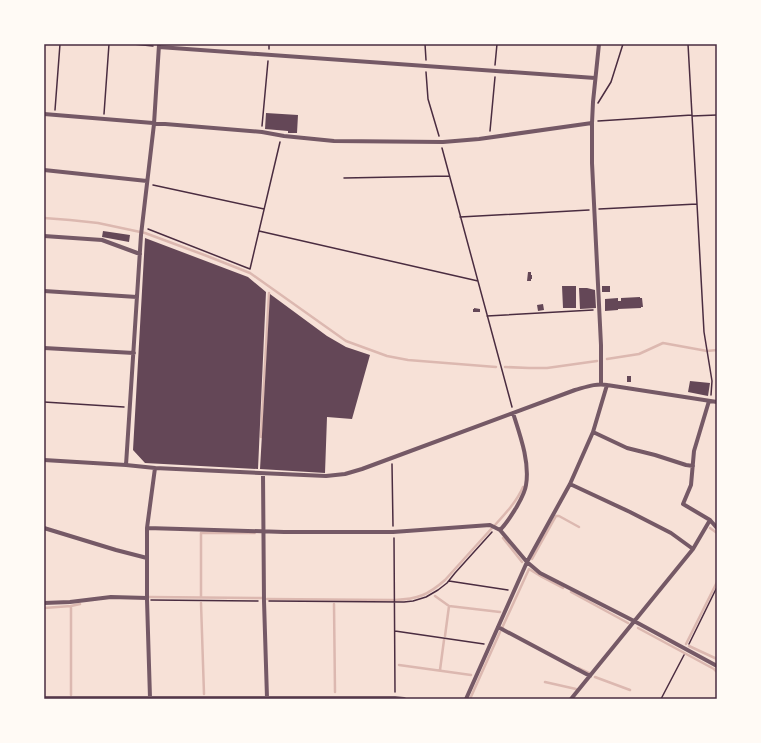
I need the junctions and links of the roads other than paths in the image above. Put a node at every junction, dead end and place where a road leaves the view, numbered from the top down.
1 (599, 44) edge
2 (159, 46) edge
3 (595, 78) junction
4 (44, 114) edge
5 (592, 122) junction
6 (154, 124) junction
7 (44, 170) edge
8 (147, 182) junction
9 (44, 236) edge
10 (140, 254) junction
11 (44, 292) edge
12 (137, 297) junction
13 (44, 348) edge
14 (134, 353) junction
15 (601, 384) junction
16 (607, 384) junction
17 (710, 401) junction
18 (717, 402) edge
19 (513, 413) junction
20 (593, 432) junction
21 (44, 460) edge
22 (126, 465) junction
23 (693, 466) junction
24 (155, 468) junction
25 (263, 474) junction
26 (570, 484) junction
27 (710, 520) junction
28 (44, 528) edge
29 (146, 528) junction
30 (717, 528) edge
31 (500, 530) junction
32 (264, 531) junction
33 (693, 549) junction
34 (147, 558) junction
35 (527, 562) junction
36 (147, 599) junction
37 (44, 603) edge
38 (634, 621) junction
39 (498, 627) junction
40 (717, 666) edge
41 (590, 676) junction
42 (44, 698) edge
43 (150, 698) edge
44 (267, 698) edge
45 (395, 698) edge
46 (404, 699) edge
47 (466, 699) edge
48 (571, 699) edge

1 - 3 street
2 - 3 street
2 - 6 street
3 - 5 street
4 - 6 street
5 - 6 street
5 - 15 street
6 - 8 street
7 - 8 street
8 - 10 street
9 - 10 street
10 - 12 street
11 - 12 street
12 - 14 street
13 - 14 street
14 - 22 street
15 - 16 street
15 - 19 street
16 - 17 street
16 - 20 street
17 - 18 street
17 - 23 street
19 - 25 street
19 - 31 street
20 - 23 street
20 - 26 street
21 - 22 street
22 - 24 street
23 - 27 street
24 - 25 street
24 - 29 street
25 - 32 street
26 - 33 street
26 - 35 street
27 - 30 street
27 - 33 street
28 - 34 street
29 - 32 street
29 - 34 street
31 - 32 street
31 - 35 street
32 - 44 street
33 - 38 street
34 - 36 street
35 - 38 street
35 - 39 street
36 - 37 street
36 - 43 street
38 - 40 street
38 - 41 street
39 - 41 street
39 - 47 street
41 - 48 street
42 - 43 street
43 - 44 street
44 - 45 street
45 - 46 street

